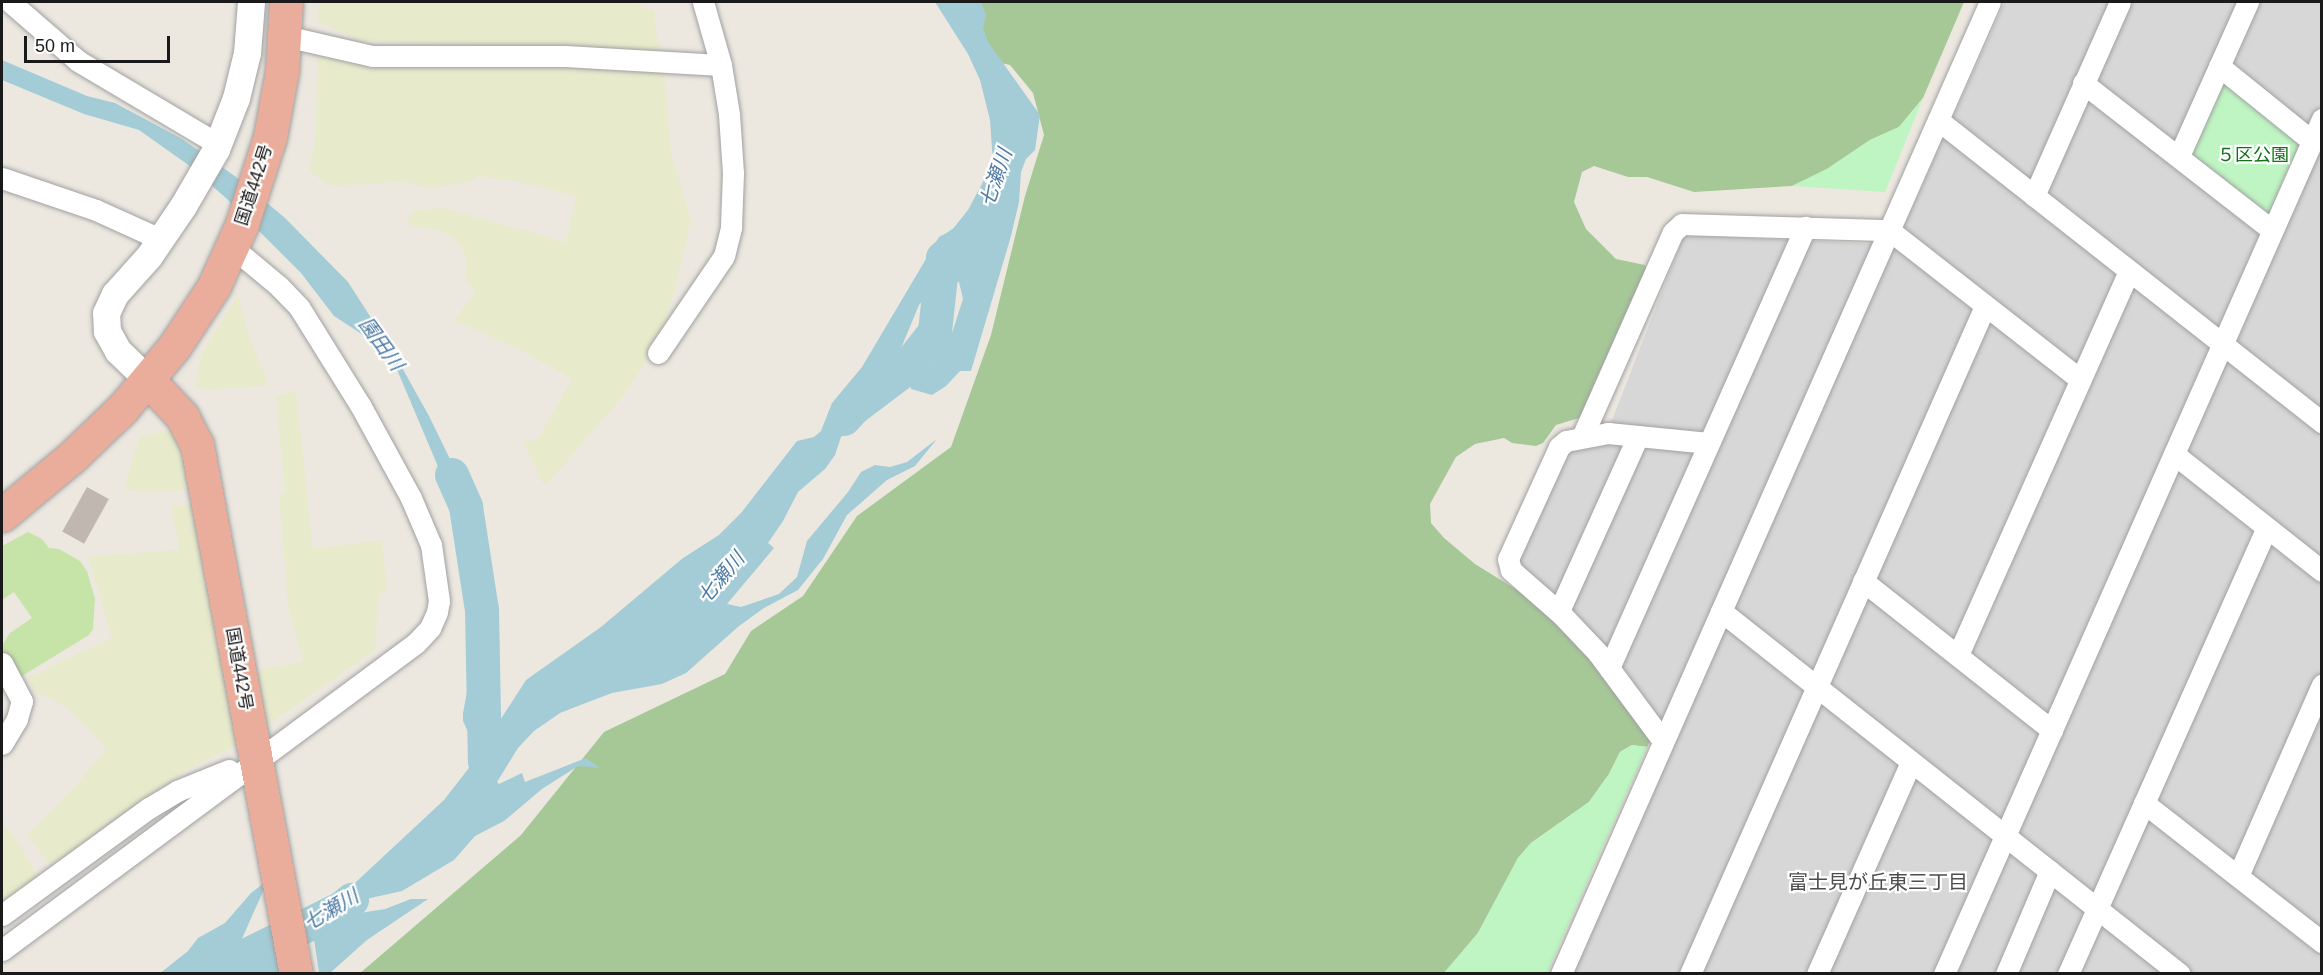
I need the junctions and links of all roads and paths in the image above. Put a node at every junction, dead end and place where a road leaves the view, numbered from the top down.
1 (10, 2) edge
2 (251, 2) edge
3 (286, 2) edge
4 (703, 2) edge
5 (1990, 2) edge
6 (2120, 2) edge
7 (2248, 2) edge
8 (285, 36) junction
9 (721, 64) junction
10 (2219, 66) junction
11 (2083, 82) junction
12 (2322, 119) edge
13 (1938, 120) junction
14 (2312, 141) junction
15 (218, 144) junction
16 (2179, 156) junction
17 (2, 178) edge
18 (2034, 196) junction
19 (1805, 227) junction
20 (1889, 230) junction
21 (2272, 230) junction
22 (160, 239) junction
23 (234, 242) junction
24 (2129, 270) junction
25 (1985, 306) junction
26 (2222, 344) junction
27 (658, 353) dead end
28 (2080, 379) junction
29 (148, 380) junction
30 (2320, 415) edge
31 (1638, 436) junction
32 (1582, 437) junction
33 (1709, 443) junction
34 (2174, 454) junction
35 (2, 515) edge
36 (2267, 528) junction
37 (2322, 571) edge
38 (1863, 581) junction
39 (1559, 611) junction
40 (1721, 611) junction
41 (1958, 655) junction
42 (2, 663) edge
43 (1609, 668) junction
44 (2322, 685) edge
45 (1816, 687) junction
46 (2052, 730) junction
47 (1663, 741) junction
48 (2, 744) edge
49 (255, 760) junction
50 (1911, 762) junction
51 (2144, 803) junction
52 (2005, 836) junction
53 (2050, 872) junction
54 (2238, 876) junction
55 (2097, 909) junction
56 (2, 915) edge
57 (2322, 942) edge
58 (2, 950) edge
59 (296, 974) edge
60 (1561, 974) edge
61 (1690, 974) edge
62 (1817, 974) edge
63 (1944, 974) edge
64 (2006, 974) edge
65 (2068, 974) edge
66 (2180, 974) edge

1 - 15 street
2 - 15 street
3 - 8 highway, 国道442号
4 - 9 street
5 - 13 street
6 - 11 street
7 - 10 street
8 - 9 street
8 - 23 highway, 国道442号
9 - 27 street
10 - 14 street
10 - 16 street
11 - 16 street
11 - 18 street
12 - 14 street
13 - 18 street
13 - 20 street
14 - 21 street
15 - 22 street
16 - 21 street
17 - 22 street
18 - 24 street
19 - 20 street
19 - 32 street
19 - 33 street
20 - 25 street
20 - 40 street
21 - 26 street
22 - 29 street
23 - 29 highway, 国道442号
23 - 49 street
24 - 26 street
24 - 28 street
25 - 28 street
25 - 38 street
26 - 30 street
26 - 34 street
28 - 41 street
29 - 35 highway, 国道442号
29 - 49 highway, 国道442号
31 - 32 street
31 - 33 street
31 - 39 street
32 - 39 street
33 - 43 street
34 - 36 street
34 - 46 street
36 - 37 street
36 - 51 street
38 - 41 street
38 - 45 street
39 - 43 street
40 - 45 street
40 - 47 street
41 - 46 street
42 - 48 street
43 - 47 street
44 - 54 street
45 - 50 street
45 - 61 street
46 - 52 street
47 - 60 street
49 - 56 street
49 - 58 street
49 - 59 highway, 国道442号
50 - 52 street
50 - 62 street
51 - 54 street
51 - 55 street
52 - 53 street
52 - 63 street
53 - 55 street
53 - 64 street
54 - 57 street
55 - 65 street
55 - 66 street

